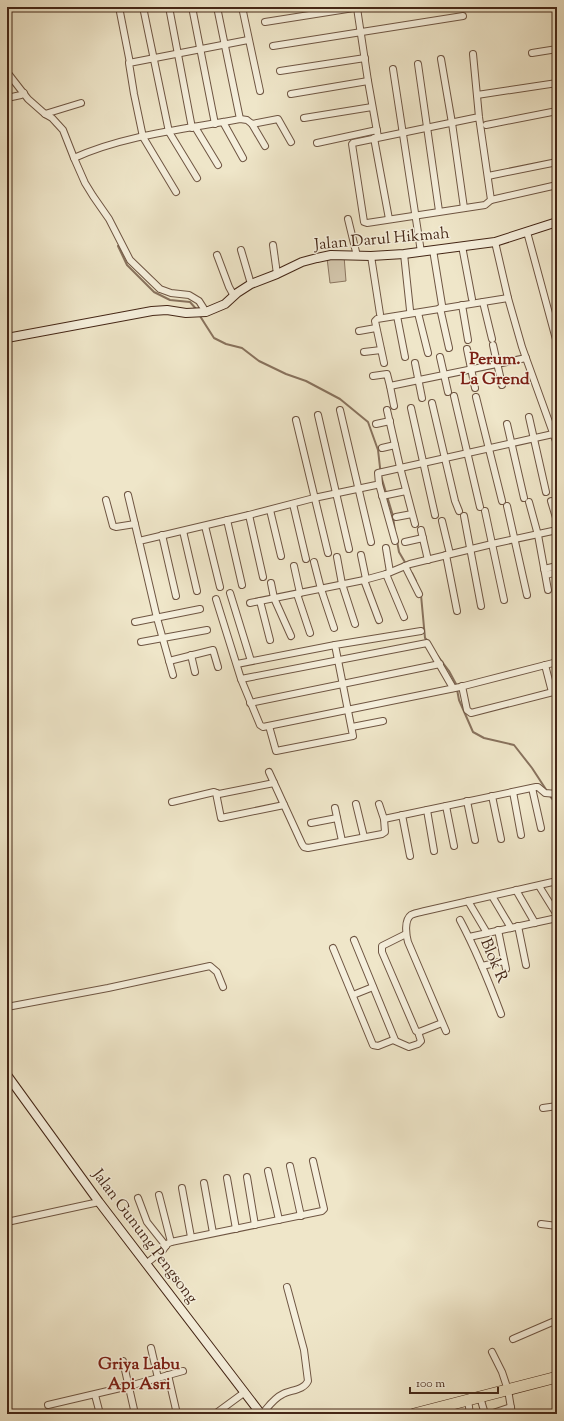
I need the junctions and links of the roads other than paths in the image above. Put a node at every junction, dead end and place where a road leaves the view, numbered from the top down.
1 (119, 7) edge
2 (143, 7) edge
3 (169, 7) edge
4 (192, 7) edge
5 (218, 7) edge
6 (242, 7) edge
7 (360, 7) edge
8 (463, 16) dead end
9 (265, 22) dead end
10 (362, 32) junction
11 (248, 40) junction
12 (226, 45) junction
13 (273, 46) dead end
14 (557, 49) edge
15 (200, 50) junction
16 (532, 52) dead end
17 (178, 54) junction
18 (473, 54) dead end
19 (154, 58) junction
20 (365, 58) junction
21 (442, 59) dead end
22 (130, 63) junction
23 (418, 64) dead end
24 (393, 69) dead end
25 (280, 70) dead end
26 (7, 72) edge
27 (368, 81) junction
28 (557, 84) edge
29 (260, 91) dead end
30 (24, 93) junction
31 (291, 94) dead end
32 (477, 95) junction
33 (7, 98) edge
34 (81, 103) dead end
35 (372, 107) junction
36 (557, 111) edge
37 (45, 114) junction
38 (479, 117) junction
39 (304, 118) dead end
40 (240, 119) junction
41 (223, 122) junction
42 (452, 123) junction
43 (215, 124) junction
44 (252, 124) junction
45 (486, 125) dead end
46 (194, 127) junction
47 (428, 127) junction
48 (377, 130) junction
49 (169, 132) junction
50 (403, 132) junction
51 (143, 137) junction
52 (376, 137) junction
53 (291, 142) dead end
54 (317, 143) dead end
55 (265, 146) dead end
56 (74, 158) junction
57 (243, 158) dead end
58 (557, 162) edge
59 (218, 165) dead end
60 (488, 176) junction
61 (198, 178) dead end
62 (557, 185) edge
63 (176, 192) dead end
64 (490, 200) junction
65 (464, 208) junction
66 (439, 211) junction
67 (415, 215) junction
68 (348, 219) dead end
69 (389, 219) junction
70 (557, 222) edge
71 (527, 232) junction
72 (495, 242) junction
73 (273, 245) dead end
74 (462, 246) junction
75 (241, 250) dead end
76 (433, 250) junction
77 (421, 252) junction
78 (404, 254) junction
79 (217, 255) dead end
80 (357, 256) junction
81 (372, 256) junction
82 (277, 274) junction
83 (251, 284) junction
84 (234, 296) junction
85 (508, 298) junction
86 (472, 299) dead end
87 (482, 302) junction
88 (462, 305) junction
89 (441, 307) junction
90 (410, 310) dead end
91 (202, 312) junction
92 (418, 312) junction
93 (380, 314) dead end
94 (397, 316) junction
95 (376, 328) junction
96 (359, 331) dead end
97 (7, 338) edge
98 (468, 340) dead end
99 (557, 343) edge
100 (449, 348) dead end
101 (468, 348) dead end
102 (380, 350) junction
103 (364, 352) dead end
104 (428, 353) dead end
105 (405, 357) dead end
106 (440, 357) dead end
107 (526, 358) junction
108 (384, 363) dead end
109 (415, 363) dead end
110 (498, 363) junction
111 (472, 369) junction
112 (444, 375) junction
113 (373, 376) dead end
114 (418, 380) junction
115 (502, 385) dead end
116 (390, 386) junction
117 (475, 388) dead end
118 (448, 392) dead end
119 (454, 396) dead end
120 (476, 397) dead end
121 (422, 398) dead end
122 (432, 403) dead end
123 (394, 406) dead end
124 (411, 408) dead end
125 (340, 410) dead end
126 (387, 410) dead end
127 (318, 415) dead end
128 (528, 417) dead end
129 (296, 420) dead end
130 (390, 421) junction
131 (376, 424) dead end
132 (507, 424) dead end
133 (554, 434) junction
134 (533, 438) junction
135 (511, 443) junction
136 (557, 444) edge
137 (395, 445) junction
138 (382, 448) dead end
139 (489, 448) junction
140 (466, 452) junction
141 (444, 457) junction
142 (423, 462) junction
143 (400, 467) junction
144 (379, 484) junction
145 (358, 489) junction
146 (406, 491) junction
147 (546, 492) dead end
148 (128, 494) dead end
149 (335, 494) junction
150 (386, 495) junction
151 (314, 498) junction
152 (106, 500) dead end
153 (551, 501) dead end
154 (293, 504) junction
155 (270, 510) junction
156 (459, 511) dead end
157 (412, 514) junction
158 (435, 514) dead end
159 (249, 515) junction
160 (464, 516) dead end
161 (396, 517) dead end
162 (227, 520) junction
163 (442, 521) dead end
164 (557, 521) edge
165 (135, 524) junction
166 (415, 524) dead end
167 (206, 526) junction
168 (421, 530) dead end
169 (557, 530) edge
170 (183, 531) junction
171 (162, 535) junction
172 (538, 535) junction
173 (423, 538) junction
174 (514, 539) junction
175 (139, 541) junction
176 (394, 541) dead end
177 (371, 542) dead end
178 (404, 542) dead end
179 (492, 544) junction
180 (386, 548) dead end
181 (349, 549) dead end
182 (470, 550) junction
183 (328, 553) dead end
184 (361, 555) dead end
185 (448, 555) junction
186 (281, 556) dead end
187 (337, 557) dead end
188 (306, 559) dead end
189 (428, 560) junction
190 (314, 562) dead end
191 (408, 565) junction
192 (294, 566) dead end
193 (557, 566) edge
194 (545, 572) junction
195 (557, 572) edge
196 (388, 573) junction
197 (264, 577) dead end
198 (365, 580) junction
199 (271, 583) dead end
200 (342, 584) junction
201 (242, 585) dead end
202 (220, 587) dead end
203 (321, 589) junction
204 (548, 590) dead end
205 (197, 591) dead end
206 (230, 593) dead end
207 (298, 593) junction
208 (419, 594) dead end
209 (527, 595) dead end
210 (176, 596) dead end
211 (274, 598) junction
212 (216, 599) dead end
213 (504, 600) dead end
214 (260, 601) junction
215 (250, 603) dead end
216 (480, 606) dead end
217 (200, 609) dead end
218 (457, 611) dead end
219 (404, 617) dead end
220 (157, 618) junction
221 (379, 620) dead end
222 (135, 622) dead end
223 (355, 624) dead end
224 (334, 628) dead end
225 (207, 630) dead end
226 (421, 631) dead end
227 (310, 632) dead end
228 (292, 636) dead end
229 (163, 639) junction
230 (270, 640) dead end
231 (141, 642) dead end
232 (335, 645) junction
233 (191, 655) junction
234 (338, 660) junction
235 (169, 661) junction
236 (251, 661) junction
237 (557, 662) edge
238 (237, 664) junction
239 (440, 664) junction
240 (545, 665) junction
241 (218, 667) dead end
242 (195, 672) dead end
243 (173, 675) dead end
244 (241, 679) junction
245 (343, 684) junction
246 (458, 687) junction
247 (554, 692) edge
248 (250, 703) junction
249 (348, 710) junction
250 (383, 720) dead end
251 (270, 726) junction
252 (352, 727) junction
253 (269, 772) dead end
254 (274, 783) junction
255 (532, 788) junction
256 (513, 792) junction
257 (216, 793) junction
258 (551, 793) edge
259 (492, 796) junction
260 (467, 801) junction
261 (172, 802) dead end
262 (356, 804) dead end
263 (379, 804) dead end
264 (284, 805) junction
265 (446, 806) junction
266 (334, 808) dead end
267 (427, 810) junction
268 (402, 815) junction
269 (337, 818) junction
270 (384, 819) junction
271 (311, 823) dead end
272 (541, 828) dead end
273 (522, 835) dead end
274 (364, 837) junction
275 (501, 839) dead end
276 (476, 840) dead end
277 (342, 841) junction
278 (454, 846) dead end
279 (434, 851) dead end
280 (410, 856) dead end
281 (557, 881) edge
282 (539, 886) junction
283 (516, 890) junction
284 (492, 896) junction
285 (468, 901) junction
286 (557, 915) edge
287 (557, 918) edge
288 (460, 920) dead end
289 (535, 923) junction
290 (518, 926) junction
291 (511, 928) junction
292 (498, 930) junction
293 (487, 933) junction
294 (406, 934) junction
295 (469, 937) junction
296 (354, 940) dead end
297 (333, 948) dead end
298 (504, 961) junction
299 (526, 965) dead end
300 (482, 966) junction
301 (506, 969) dead end
302 (223, 987) dead end
303 (373, 987) junction
304 (353, 995) junction
305 (7, 1007) edge
306 (501, 1014) dead end
307 (442, 1023) junction
308 (446, 1030) dead end
309 (418, 1032) junction
310 (395, 1040) junction
311 (7, 1075) edge
312 (557, 1106) edge
313 (543, 1108) dead end
314 (314, 1161) dead end
315 (290, 1166) dead end
316 (268, 1171) dead end
317 (246, 1177) dead end
318 (226, 1178) dead end
319 (204, 1183) dead end
320 (182, 1188) dead end
321 (159, 1195) dead end
322 (138, 1198) dead end
323 (99, 1202) junction
324 (301, 1216) junction
325 (279, 1220) junction
326 (7, 1222) edge
327 (541, 1224) dead end
328 (255, 1225) junction
329 (557, 1226) edge
330 (236, 1229) junction
331 (213, 1233) junction
332 (191, 1238) junction
333 (168, 1244) junction
334 (147, 1264) junction
335 (287, 1287) dead end
336 (557, 1320) edge
337 (513, 1339) dead end
338 (151, 1348) dead end
339 (492, 1352) dead end
340 (123, 1361) dead end
341 (183, 1371) dead end
342 (168, 1375) junction
343 (557, 1377) edge
344 (158, 1378) junction
345 (129, 1386) junction
346 (508, 1390) junction
347 (245, 1392) junction
348 (95, 1395) junction
349 (480, 1397) junction
350 (468, 1400) junction
351 (48, 1405) dead end
352 (512, 1411) edge
353 (100, 1414) edge
354 (135, 1414) edge
355 (177, 1414) edge
356 (215, 1414) edge
357 (262, 1414) edge
358 (414, 1414) edge
359 (470, 1414) edge
360 (485, 1414) edge
361 (490, 1414) edge

1 - 22 street
2 - 19 street
3 - 17 street
4 - 15 street
5 - 12 street
6 - 11 street
7 - 9 street
7 - 10 street
8 - 10 street
10 - 13 street
10 - 20 street
11 - 12 street
11 - 29 street
12 - 15 street
12 - 40 street
14 - 16 street
15 - 17 street
15 - 43 street
17 - 19 street
17 - 46 street
18 - 32 street
19 - 22 street
19 - 49 street
20 - 25 street
20 - 27 street
21 - 42 street
22 - 51 street
23 - 47 street
24 - 50 street
26 - 30 street
27 - 31 street
27 - 35 street
28 - 32 street
30 - 33 street
30 - 37 street
32 - 38 street
34 - 37 street
35 - 39 street
35 - 48 street
36 - 45 street
37 - 56 street
38 - 42 street
38 - 60 street
40 - 41 street
40 - 44 street
41 - 43 street
41 - 57 street
42 - 47 street
42 - 65 street
43 - 46 street
44 - 53 street
44 - 55 street
46 - 49 street
46 - 59 street
47 - 50 street
47 - 66 street
48 - 52 street
48 - 54 street
49 - 51 street
49 - 61 street
50 - 52 street
50 - 67 street
51 - 56 street
51 - 63 street
52 - 69 street
52 - 69 street
56 - 91 street
58 - 60 street
60 - 64 street
62 - 64 street
64 - 65 street
65 - 66 street
66 - 67 street
67 - 69 street
67 - 77 street
68 - 80 street
70 - 71 street, Jalan Darul Hikmah
71 - 72 street, Jalan Darul Hikmah
71 - 99 street
72 - 74 street, Jalan Darul Hikmah
72 - 85 street
73 - 82 street
74 - 76 street, Jalan Darul Hikmah
74 - 86 street
75 - 83 street
76 - 77 street, Jalan Darul Hikmah
76 - 89 street
77 - 78 street, Jalan Darul Hikmah
78 - 81 street, Jalan Darul Hikmah
78 - 90 street
79 - 84 street
80 - 81 street, Jalan Darul Hikmah
80 - 82 street, Jalan Darul Hikmah
81 - 93 street
82 - 83 street, Jalan Darul Hikmah
83 - 84 street, Jalan Darul Hikmah
84 - 91 street, Jalan Darul Hikmah
85 - 87 street
85 - 107 street
87 - 88 street
87 - 110 street
88 - 89 street
88 - 98 street
89 - 92 street
89 - 100 street
91 - 97 street, Jalan Darul Hikmah
92 - 94 street
92 - 104 street
94 - 95 street
94 - 105 street
95 - 96 street
95 - 102 street
101 - 111 street
102 - 103 street
102 - 108 street
106 - 112 street
107 - 110 street
107 - 133 street
109 - 114 street
110 - 111 street
110 - 115 street
111 - 112 street
111 - 117 street
112 - 114 street
112 - 118 street
113 - 116 street
114 - 116 street
114 - 121 street
116 - 123 street
119 - 140 street
120 - 139 street
122 - 141 street
124 - 142 street
125 - 145 street
126 - 130 street
127 - 149 street
128 - 134 street
129 - 151 street
130 - 131 street
130 - 137 street
132 - 135 street
133 - 134 street
133 - 136 street
134 - 135 street
134 - 147 street
135 - 139 street
135 - 172 street
137 - 138 street
137 - 143 street
139 - 140 street
139 - 174 street
140 - 141 street
140 - 179 street
141 - 142 street
141 - 156 street
142 - 143 street
142 - 158 street
143 - 144 street
143 - 146 street
144 - 145 street
144 - 150 street
145 - 149 street
145 - 177 street
146 - 150 street
146 - 157 street
148 - 165 street
149 - 151 street
149 - 181 street
150 - 176 street
151 - 154 street
151 - 183 street
152 - 165 street
153 - 164 street
154 - 155 street
154 - 188 street
155 - 159 street
155 - 186 street
157 - 161 street
157 - 166 street
159 - 162 street
159 - 197 street
160 - 182 street
162 - 167 street
162 - 201 street
163 - 185 street
165 - 175 street
167 - 170 street
167 - 202 street
168 - 173 street
169 - 172 street
170 - 171 street
170 - 205 street
171 - 175 street
171 - 210 street
172 - 174 street
172 - 194 street
173 - 178 street
173 - 189 street
174 - 179 street
174 - 209 street
175 - 220 street
179 - 182 street
179 - 213 street
180 - 196 street
182 - 185 street
182 - 216 street
184 - 198 street
185 - 189 street
185 - 218 street
187 - 200 street
189 - 191 street
190 - 203 street
191 - 196 street
191 - 208 street
192 - 207 street
193 - 194 street
194 - 195 street
194 - 204 street
196 - 198 street
196 - 219 street
198 - 200 street
198 - 221 street
199 - 211 street
200 - 203 street
200 - 223 street
203 - 207 street
203 - 224 street
206 - 236 street
207 - 211 street
207 - 227 street
211 - 214 street
211 - 228 street
212 - 238 street
214 - 215 street
214 - 230 street
217 - 220 street
220 - 222 street
220 - 229 street
225 - 229 street
226 - 232 street
229 - 231 street
229 - 235 street
232 - 234 street
232 - 236 street
233 - 235 street
233 - 241 street
233 - 242 street
234 - 239 street
234 - 244 street
234 - 245 street
235 - 243 street
236 - 238 street
237 - 240 street
238 - 244 street
239 - 245 street
239 - 246 street
240 - 246 street
240 - 247 street
244 - 248 street
245 - 248 street
245 - 249 street
246 - 247 street
246 - 249 street
248 - 251 street
249 - 251 street
249 - 252 street
250 - 252 street
251 - 252 street
253 - 254 street
254 - 257 street
254 - 264 street
255 - 256 street
255 - 258 street
255 - 272 street
256 - 259 street
256 - 273 street
257 - 261 street
257 - 264 street
259 - 260 street
259 - 275 street
260 - 265 street
260 - 276 street
262 - 274 street
263 - 270 street
264 - 277 street
265 - 267 street
265 - 278 street
266 - 269 street
267 - 268 street
267 - 279 street
268 - 270 street
268 - 280 street
269 - 271 street
269 - 277 street
270 - 274 street
274 - 277 street
281 - 282 street
282 - 283 street
282 - 286 street
283 - 284 street
283 - 289 street
284 - 285 street
284 - 291 street
285 - 293 street
285 - 294 street
287 - 289 street
288 - 295 street, Blok R
289 - 290 street
290 - 291 street
290 - 299 street
291 - 292 street
292 - 293 street
292 - 298 street
293 - 295 street
294 - 307 street
294 - 309 street
295 - 300 street, Blok R
296 - 303 street
297 - 304 street
298 - 300 street
298 - 301 street
300 - 306 street, Blok R
302 - 305 street
303 - 304 street
303 - 310 street
304 - 310 street
307 - 308 street
307 - 309 street
309 - 310 street
311 - 323 street, Jalan Gunung Pengsong
312 - 313 street
314 - 324 street
315 - 324 street
316 - 325 street
317 - 328 street
318 - 330 street
319 - 331 street
320 - 332 street
321 - 333 street
322 - 333 street
323 - 326 street
323 - 334 street, Jalan Gunung Pengsong
324 - 325 street
325 - 328 street
327 - 329 street
328 - 330 street
330 - 331 street
331 - 332 street
332 - 333 street
333 - 334 street
334 - 347 street, Jalan Gunung Pengsong
335 - 357 street
336 - 337 street
338 - 344 street
339 - 346 street
340 - 345 street
341 - 342 street
342 - 344 street
342 - 355 street
343 - 346 highway
344 - 345 street
345 - 348 street
345 - 354 street
346 - 349 highway
346 - 352 street
347 - 356 street
347 - 357 street, Jalan Gunung Pengsong
348 - 351 street
348 - 353 street
349 - 350 highway
349 - 360 street
350 - 358 highway
350 - 359 street
352 - 361 street

